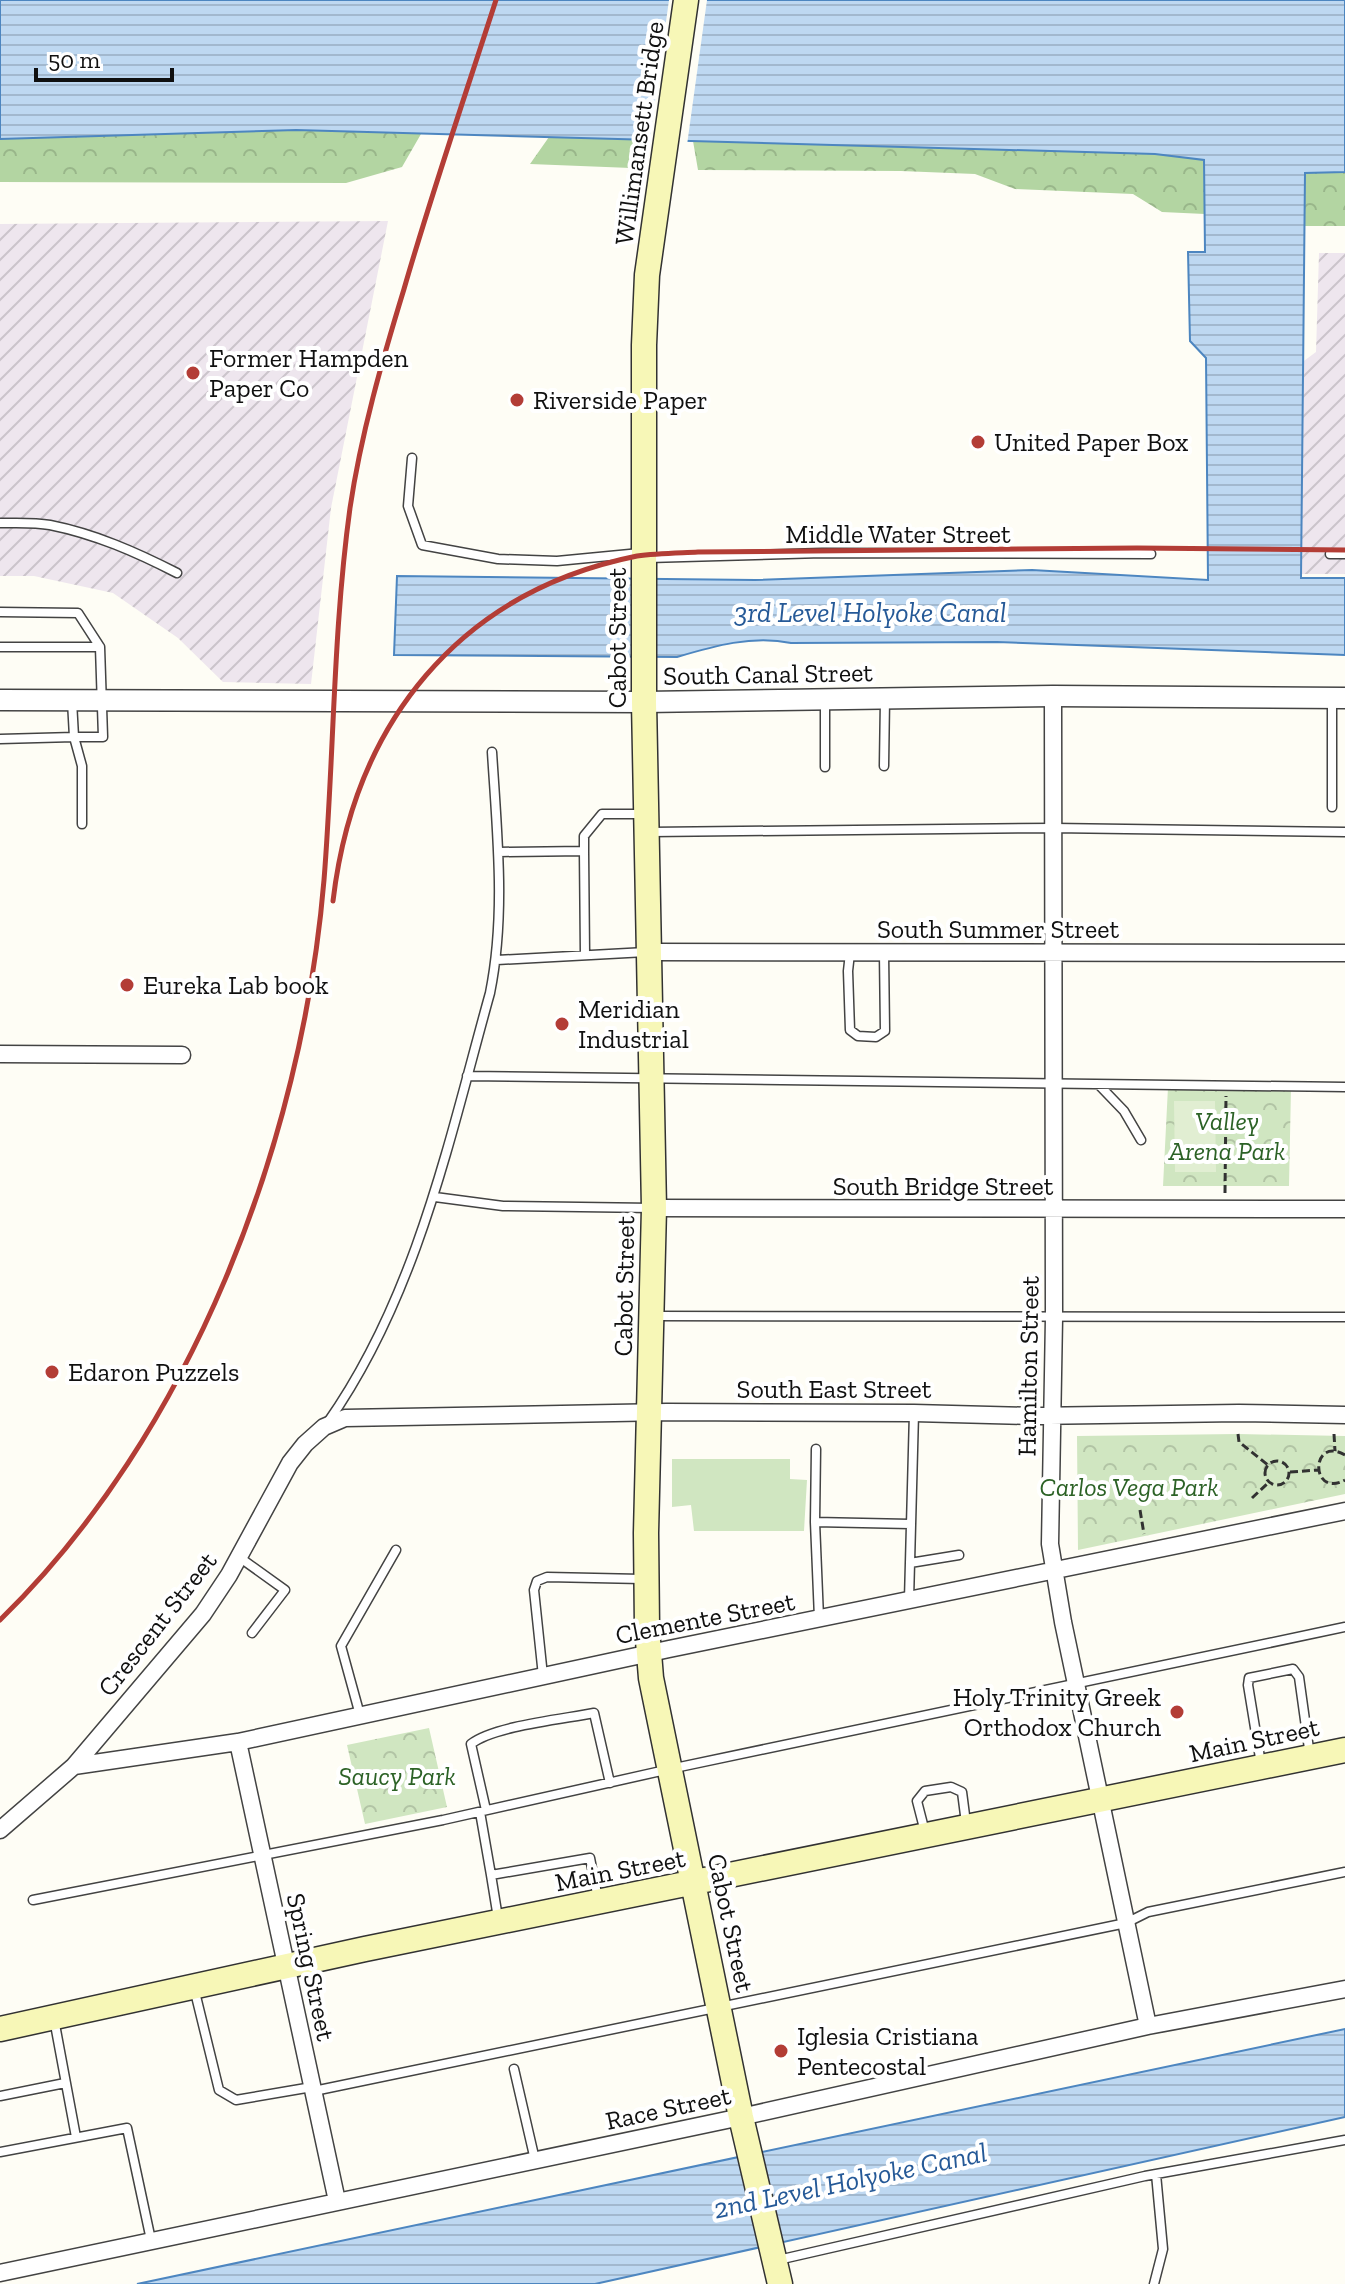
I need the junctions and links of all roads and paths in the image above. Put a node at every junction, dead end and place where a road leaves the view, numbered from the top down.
1 (686, 0) edge
2 (647, 275) joint
3 (412, 458) dead end
4 (0, 523) edge
5 (1151, 554) dead end
6 (1330, 554) dead end
7 (1345, 554) edge
8 (645, 560) junction
9 (177, 573) dead end
10 (0, 612) edge
11 (0, 647) edge
12 (100, 647) junction
13 (644, 690) junction
14 (1053, 696) junction
15 (885, 698) junction
16 (1338, 698) edge
17 (825, 699) junction
18 (0, 700) edge
19 (72, 700) junction
20 (100, 700) junction
21 (74, 737) junction
22 (0, 739) edge
23 (492, 752) dead end
24 (884, 766) dead end
25 (825, 767) dead end
26 (1332, 807) dead end
27 (647, 823) junction
28 (82, 824) dead end
29 (1053, 828) junction
30 (1345, 832) edge
31 (584, 851) junction
32 (499, 852) junction
33 (651, 952) junction
34 (850, 953) junction
35 (884, 953) junction
36 (1345, 953) edge
37 (1054, 954) junction
38 (585, 955) junction
39 (497, 960) junction
40 (0, 1054) edge
41 (182, 1055) dead end
42 (467, 1076) junction
43 (652, 1077) junction
44 (1054, 1084) junction
45 (1098, 1085) junction
46 (1226, 1086) junction
47 (1345, 1087) edge
48 (1141, 1140) dead end
49 (435, 1197) junction
50 (654, 1208) junction
51 (1225, 1209) junction
52 (1345, 1209) edge
53 (1054, 1210) junction
54 (652, 1316) junction
55 (1345, 1317) edge
56 (1054, 1318) junction
57 (650, 1413) junction
58 (914, 1413) junction
59 (1345, 1415) edge
60 (1052, 1416) junction
61 (324, 1427) junction
62 (1238, 1434) dead end
63 (1334, 1434) dead end
64 (816, 1449) dead end
65 (1335, 1451) junction
66 (1345, 1455) edge
67 (1268, 1465) junction
68 (1318, 1470) junction
69 (1289, 1472) junction
70 (1345, 1480) edge
71 (1268, 1483) junction
72 (1252, 1498) dead end
73 (1140, 1510) dead end
74 (1345, 1511) edge
75 (815, 1522) junction
76 (910, 1524) junction
77 (1145, 1537) dead end
78 (396, 1550) dead end
79 (959, 1555) dead end
80 (239, 1557) junction
81 (910, 1563) junction
82 (1054, 1571) junction
83 (647, 1578) junction
84 (909, 1601) junction
85 (819, 1619) junction
86 (1345, 1627) edge
87 (252, 1633) dead end
88 (650, 1653) junction
89 (543, 1676) junction
90 (1076, 1684) junction
91 (360, 1716) junction
92 (238, 1742) junction
93 (1345, 1750) edge
94 (1310, 1757) junction
95 (74, 1766) junction
96 (1262, 1767) junction
97 (670, 1769) junction
98 (610, 1783) junction
99 (1100, 1801) junction
100 (483, 1811) junction
101 (967, 1828) junction
102 (0, 1830) edge
103 (925, 1836) junction
104 (263, 1855) junction
105 (1345, 1872) edge
106 (491, 1875) junction
107 (694, 1884) junction
108 (33, 1900) dead end
109 (599, 1903) junction
110 (499, 1922) junction
111 (1126, 1923) junction
112 (287, 1966) junction
113 (194, 1986) junction
114 (1345, 1989) edge
115 (719, 2007) junction
116 (53, 2017) junction
117 (1148, 2026) junction
118 (0, 2029) edge
119 (514, 2069) dead end
120 (65, 2083) junction
121 (313, 2089) junction
122 (0, 2096) edge
123 (743, 2123) junction
124 (76, 2137) junction
125 (1345, 2140) edge
126 (0, 2152) edge
127 (535, 2160) junction
128 (1156, 2174) junction
129 (337, 2201) junction
130 (151, 2240) junction
131 (776, 2266) edge
132 (0, 2273) edge
133 (1154, 2284) edge

1 - 2 main road, Willimansett Bridge
2 - 8 main road, Cabot Street
3 - 8 lane, Middle Water Street
4 - 9 lane
5 - 8 lane, Middle Water Street
6 - 7 lane
8 - 13 main road, Cabot Street
10 - 12 lane
11 - 12 lane
12 - 20 lane
13 - 17 street, South Canal Street
13 - 20 street, South Canal Street
13 - 27 main road, Cabot Street
14 - 15 street, South Canal Street
14 - 16 street, South Canal Street
14 - 29 street, Hamilton Street
15 - 17 street, South Canal Street
15 - 24 lane
16 - 26 lane
17 - 25 lane
18 - 19 street, South Canal Street
19 - 20 street, South Canal Street
19 - 21 lane
20 - 21 lane
21 - 22 lane
21 - 28 lane
23 - 32 lane
27 - 29 lane
27 - 31 lane
27 - 33 main road, Cabot Street
29 - 30 lane
29 - 37 street, Hamilton Street
31 - 32 lane
31 - 38 lane
32 - 39 lane
33 - 34 street, South Summer Street
33 - 38 lane
33 - 43 main road, Cabot Street
34 - 35 street, South Summer Street
34 - 35 lane
35 - 37 street, South Summer Street
36 - 37 street, South Summer Street
37 - 44 street, Hamilton Street
38 - 39 lane
39 - 42 lane
40 - 41 street
42 - 43 lane
42 - 49 lane
43 - 44 lane
43 - 50 main road, Cabot Street
44 - 45 lane
44 - 53 street, Hamilton Street
45 - 46 lane
45 - 48 lane
46 - 47 lane
46 - 51 path
49 - 50 lane, South Bridge Street
49 - 61 lane
50 - 53 street, South Bridge Street
50 - 54 main road, Cabot Street
51 - 52 street, South Bridge Street
51 - 53 street, South Bridge Street
53 - 56 street, Hamilton Street
54 - 56 lane
54 - 57 main road, Cabot Street
55 - 56 lane
56 - 60 street, Hamilton Street
57 - 58 street, South East Street
57 - 61 street, South East Street
57 - 83 main road, Cabot Street
58 - 60 street, South East Street
58 - 76 lane
59 - 60 street, South East Street
60 - 82 street, Hamilton Street
61 - 80 street, Crescent Street
62 - 67 path
63 - 65 path
64 - 75 lane
65 - 66 path
65 - 68 path
67 - 69 path
67 - 71 path
68 - 69 path
68 - 70 path
69 - 71 path
71 - 72 path
73 - 77 path
74 - 82 street, Clemente Street
75 - 76 lane
75 - 85 lane
76 - 81 lane
78 - 91 lane
79 - 81 lane
80 - 87 lane
80 - 95 street, Crescent Street
81 - 84 lane
82 - 84 street, Clemente Street
82 - 90 street, Hamilton Street
83 - 88 main road, Cabot Street
83 - 89 lane
84 - 85 street, Clemente Street
85 - 88 street, Clemente Street
86 - 90 lane
88 - 89 street, Clemente Street
88 - 97 main road, Cabot Street
89 - 91 street, Clemente Street
90 - 97 lane
90 - 99 street, Hamilton Street
91 - 92 street, Clemente Street
92 - 95 street, Clemente Street
92 - 104 street, Spring Street
93 - 94 main road, Main Street
94 - 96 main road, Main Street
94 - 96 lane
95 - 102 street, Crescent Street
96 - 99 main road, Main Street
97 - 98 lane
97 - 107 main road, Cabot Street
98 - 100 lane
98 - 100 lane
99 - 101 main road, Main Street
99 - 111 street, Hamilton Street
100 - 104 lane
100 - 106 lane
101 - 103 main road, Main Street
101 - 103 lane
103 - 107 main road, Main Street
104 - 108 lane
104 - 112 street, Spring Street
105 - 111 lane
106 - 109 lane
106 - 110 lane
107 - 109 main road, Main Street
107 - 115 main road, Cabot Street
109 - 110 main road, Main Street
110 - 112 main road, Main Street
111 - 115 lane
111 - 117 street, Hamilton Street
112 - 113 main road, Main Street
112 - 121 street, Spring Street
113 - 116 main road, Main Street
113 - 121 lane
114 - 117 street, Race Street
115 - 121 lane
115 - 123 main road, Cabot Street
116 - 118 main road, Main Street
116 - 120 lane
117 - 123 street, Race Street
119 - 127 lane
120 - 122 lane
120 - 124 lane
121 - 129 street, Spring Street
123 - 127 street, Race Street
123 - 131 main road, Cabot Street
124 - 126 lane
124 - 130 lane
125 - 128 lane
127 - 129 street, Race Street
128 - 131 lane
128 - 133 lane
129 - 130 street, Race Street
130 - 132 street, Race Street

